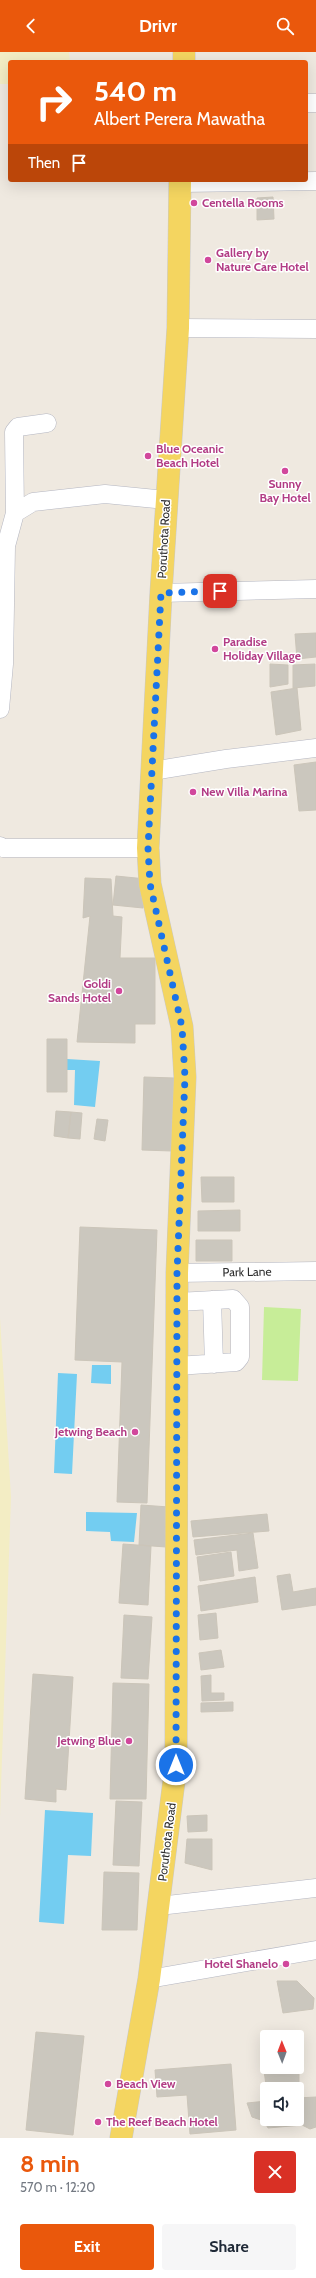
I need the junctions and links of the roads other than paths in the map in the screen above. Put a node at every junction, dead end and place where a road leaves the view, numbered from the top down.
1 (180, 182) edge
2 (178, 328) junction
3 (316, 329) edge
4 (47, 423) dead end
5 (166, 500) junction
6 (15, 513) junction
7 (316, 589) edge
8 (161, 593) junction
9 (0, 709) edge
10 (316, 748) edge
11 (152, 771) junction
12 (0, 846) edge
13 (148, 848) junction
14 (316, 1270) edge
15 (177, 1273) junction
16 (212, 1300) junction
17 (177, 1302) junction
18 (214, 1364) junction
19 (177, 1366) junction
20 (316, 1888) edge
21 (159, 1906) junction
22 (316, 1950) edge
23 (149, 1979) junction
24 (121, 2138) edge

1 - 2 main road, Poruthota Road
2 - 3 street
2 - 5 main road, Poruthota Road
4 - 6 street
5 - 6 street
5 - 8 main road, Poruthota Road
6 - 9 street
7 - 8 street
8 - 11 main road, Poruthota Road
10 - 11 street
11 - 13 main road, Poruthota Road
12 - 13 street
13 - 15 main road, Poruthota Road
14 - 15 street, Park Lane
15 - 17 main road, Poruthota Road
16 - 17 street
16 - 18 street
16 - 18 street
17 - 19 main road, Poruthota Road
18 - 19 street
19 - 21 main road, Poruthota Road
20 - 21 street
21 - 23 main road, Poruthota Road
22 - 23 street
23 - 24 main road, Poruthota Road

